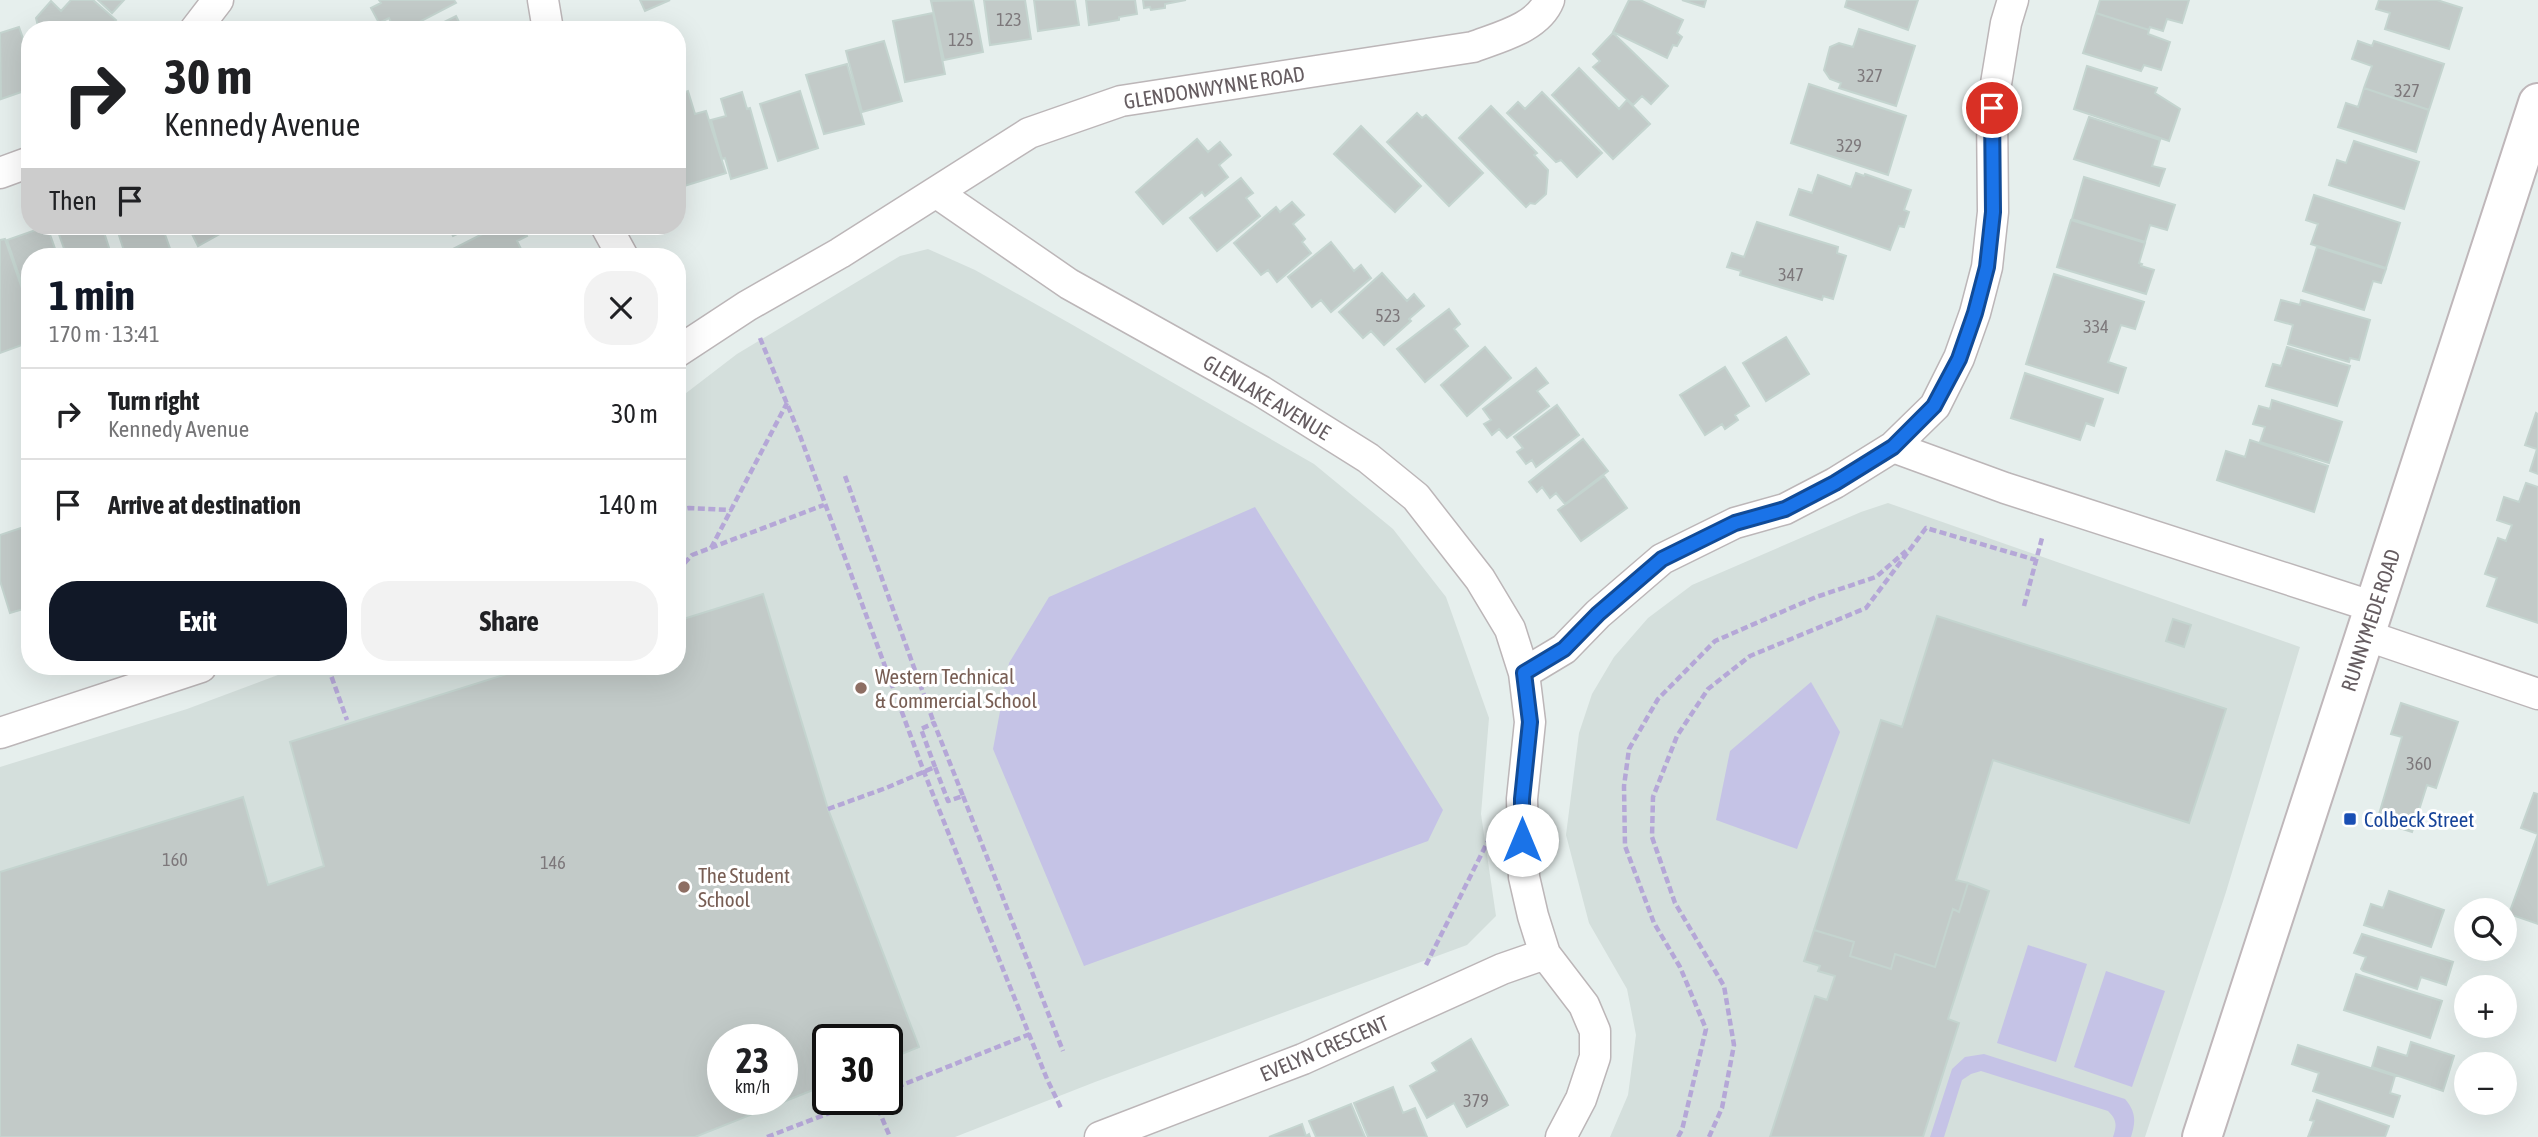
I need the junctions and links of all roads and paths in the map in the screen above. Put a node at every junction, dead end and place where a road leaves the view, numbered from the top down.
1 (218, 0) edge
2 (543, 0) edge
3 (1549, 0) edge
4 (2013, 0) edge
5 (202, 21) edge
6 (546, 21) edge
7 (2538, 103) edge
8 (21, 165) edge
9 (0, 173) edge
10 (937, 193) junction
11 (760, 337) dead end
12 (686, 344) edge
13 (787, 403) junction
14 (1893, 447) junction
15 (845, 476) dead end
16 (824, 505) junction
17 (686, 508) edge
18 (732, 510) junction
19 (2042, 538) dead end
20 (1913, 546) junction
21 (711, 548) junction
22 (2036, 560) junction
23 (686, 561) edge
24 (2024, 606) dead end
25 (2370, 621) junction
26 (1524, 673) junction
27 (177, 675) edge
28 (331, 675) edge
29 (2538, 694) edge
30 (347, 720) dead end
31 (934, 723) junction
32 (0, 733) edge
33 (935, 767) junction
34 (924, 772) junction
35 (963, 796) junction
36 (828, 808) dead end
37 (1489, 837) dead end
38 (1545, 954) junction
39 (1423, 972) dead end
40 (1030, 1034) junction
41 (1063, 1051) dead end
42 (903, 1085) edge
43 (1062, 1110) dead end
44 (824, 1115) edge
45 (881, 1115) edge
46 (767, 1137) edge
47 (890, 1137) edge
48 (1100, 1137) edge
49 (1561, 1137) edge
50 (1678, 1137) edge
51 (1709, 1137) edge
52 (2202, 1137) edge

1 - 5 street
2 - 6 street
3 - 10 street, GLENDONWYNNE ROAD
4 - 14 street
7 - 25 street, RUNNYMEDE ROAD
8 - 9 street
10 - 12 street, GLENDONWYNNE ROAD
10 - 26 street, GLENLAKE AVENUE
11 - 13 path
13 - 16 path
13 - 18 path
14 - 25 street
14 - 26 street
15 - 31 path
16 - 21 path
16 - 34 path
17 - 18 path
18 - 21 path
19 - 22 path
20 - 22 path
20 - 50 path
20 - 51 path
21 - 23 path
22 - 24 path
25 - 29 street
25 - 52 street, RUNNYMEDE ROAD
26 - 38 street, GLENLAKE AVENUE
27 - 32 street
28 - 30 path
31 - 33 path
31 - 35 path
33 - 34 path
33 - 35 path
34 - 36 path
34 - 40 path
35 - 41 path
37 - 39 path
38 - 48 street, EVELYN CRESCENT
38 - 49 street, GLENLAKE AVENUE
40 - 42 path
40 - 43 path
44 - 46 path
45 - 47 path

